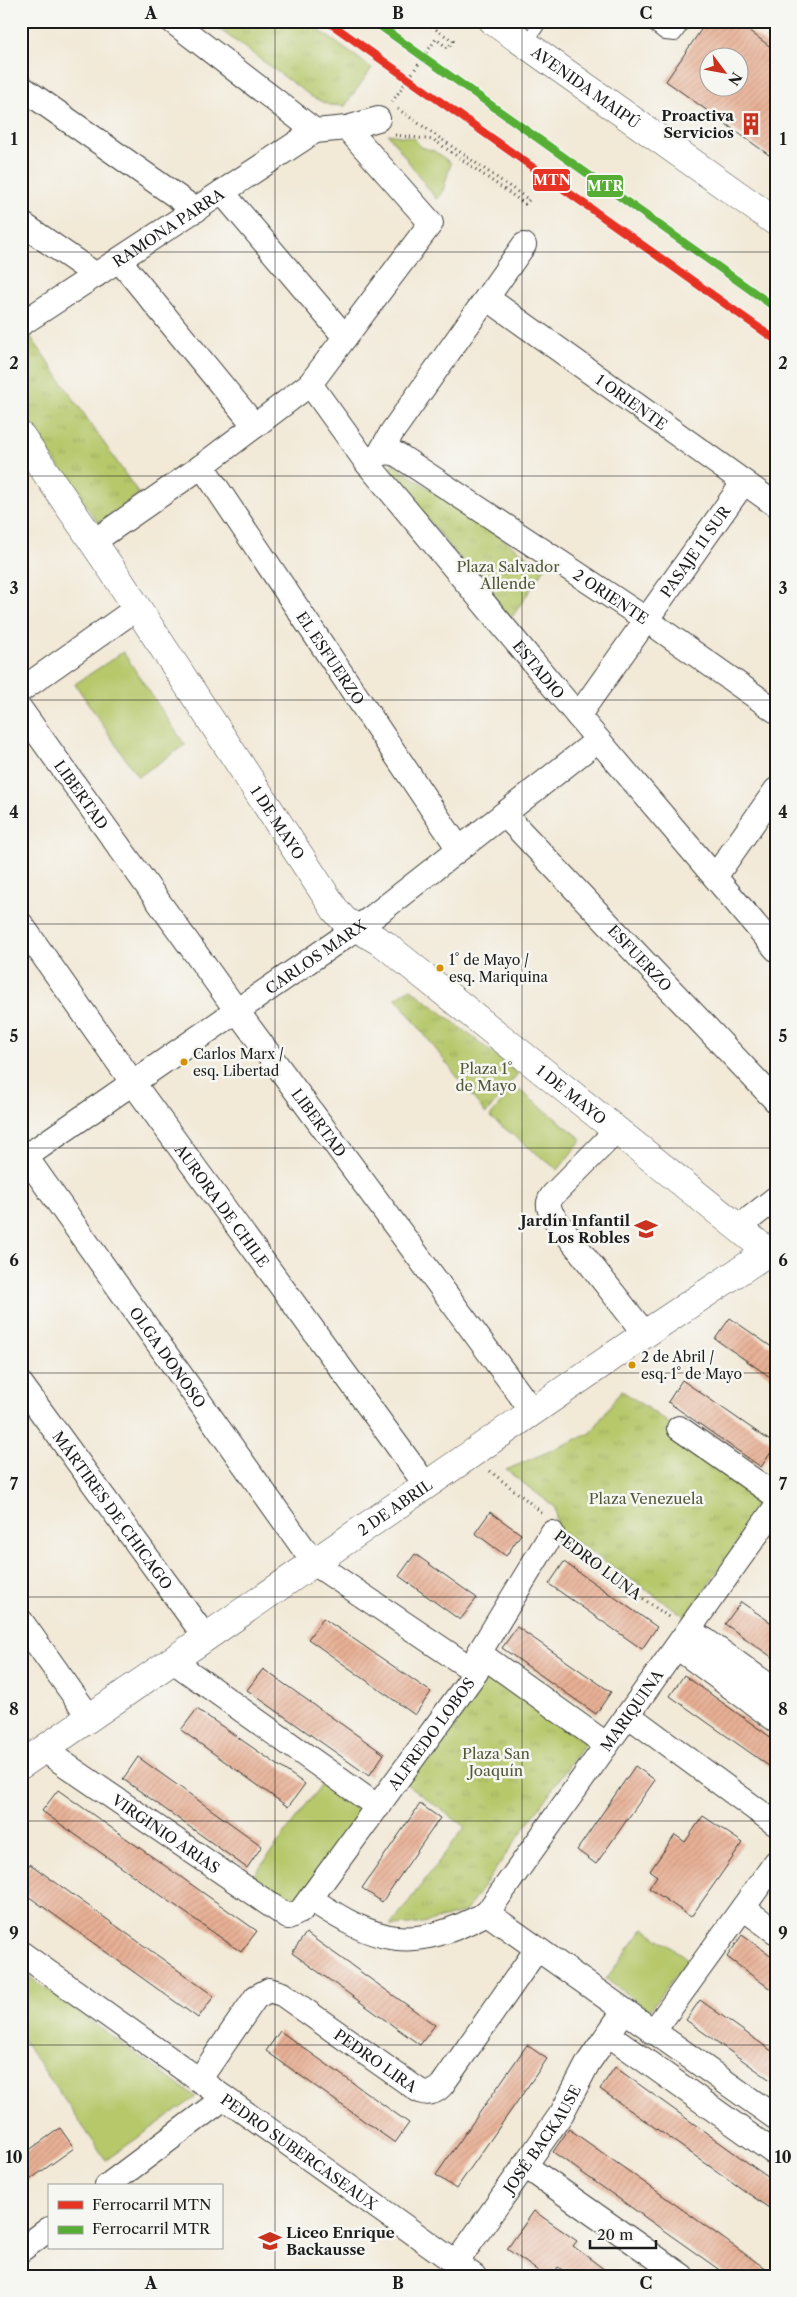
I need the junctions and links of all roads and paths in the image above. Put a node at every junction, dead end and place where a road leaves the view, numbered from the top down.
1 (172, 21) edge
2 (424, 21) edge
3 (493, 21) edge
4 (542, 21) edge
5 (648, 21) edge
6 (685, 21) edge
7 (526, 44) junction
8 (21, 87) edge
9 (378, 119) dead end
10 (348, 128) junction
11 (315, 131) junction
12 (434, 140) dead end
13 (222, 192) junction
14 (196, 210) junction
15 (776, 222) edge
16 (21, 223) edge
17 (524, 246) dead end
18 (119, 260) junction
19 (96, 275) junction
20 (487, 298) junction
21 (21, 324) edge
22 (345, 337) junction
23 (310, 384) junction
24 (255, 426) junction
25 (21, 436) edge
26 (374, 458) junction
27 (202, 466) junction
28 (744, 482) junction
29 (776, 505) edge
30 (93, 542) junction
31 (137, 608) junction
32 (647, 620) junction
33 (21, 690) edge
34 (21, 710) edge
35 (776, 711) edge
36 (578, 716) junction
37 (598, 740) junction
38 (776, 790) edge
39 (504, 814) junction
40 (459, 849) junction
41 (715, 877) junction
42 (21, 924) edge
43 (355, 928) junction
44 (776, 948) edge
45 (237, 1010) junction
46 (132, 1083) junction
47 (776, 1101) edge
48 (616, 1131) junction
49 (23, 1156) edge
50 (776, 1198) edge
51 (738, 1228) junction
52 (772, 1255) edge
53 (645, 1334) junction
54 (21, 1384) edge
55 (533, 1412) junction
56 (679, 1428) dead end
57 (470, 1455) junction
58 (426, 1486) junction
59 (776, 1496) edge
60 (776, 1507) edge
61 (552, 1533) junction
62 (314, 1563) junction
63 (21, 1621) edge
64 (206, 1638) junction
65 (682, 1639) junction
66 (173, 1661) junction
67 (478, 1663) junction
68 (776, 1691) edge
69 (628, 1715) junction
70 (90, 1718) junction
71 (776, 1720) edge
72 (607, 1745) junction
73 (44, 1750) junction
74 (21, 1765) edge
75 (378, 1806) junction
76 (776, 1824) edge
77 (776, 1862) edge
78 (311, 1900) junction
79 (743, 1908) junction
80 (487, 1913) junction
81 (288, 1917) joint
82 (776, 1932) edge
83 (537, 1949) junction
84 (21, 1953) edge
85 (624, 2011) junction
86 (653, 2032) junction
87 (608, 2034) junction
88 (198, 2080) junction
89 (224, 2098) junction
90 (776, 2118) edge
91 (776, 2154) edge
92 (524, 2166) junction
93 (110, 2184) edge
94 (48, 2230) edge
95 (21, 2250) edge
96 (465, 2269) edge
97 (682, 2276) edge

1 - 11 street
2 - 12 path
3 - 7 street, AVENIDA MAIPÚ
4 - 7 lane
5 - 6 lane
7 - 15 street, AVENIDA MAIPÚ
8 - 14 street
9 - 10 street
10 - 11 street
10 - 22 street
11 - 13 street, RAMONA PARRA
13 - 14 street, RAMONA PARRA
13 - 22 street
14 - 18 street, RAMONA PARRA
16 - 19 street
17 - 20 street
18 - 19 street, RAMONA PARRA
18 - 24 street
19 - 21 street, RAMONA PARRA
20 - 26 street
20 - 28 street, 1 ORIENTE
22 - 23 street
23 - 24 street
23 - 26 street, ESTADIO
24 - 27 street
25 - 30 street, 1 DE MAYO
26 - 32 street, 2 ORIENTE
26 - 36 street, ESTADIO
27 - 30 street
27 - 40 street, EL ESFUERZO
28 - 29 street, 1 ORIENTE
28 - 32 street, PASAJE 11 SUR
30 - 31 street, 1 DE MAYO
31 - 33 street
31 - 43 street, 1 DE MAYO
32 - 35 street, 2 ORIENTE
32 - 36 street, PASAJE 11 SUR
34 - 45 street, LIBERTAD
36 - 37 street, ESTADIO
37 - 39 street, CARLOS MARX
37 - 41 street, ESTADIO
38 - 41 street
39 - 40 street, CARLOS MARX
39 - 47 street, ESFUERZO
40 - 43 street, CARLOS MARX
41 - 44 street, ESTADIO
42 - 46 street, AURORA DE CHILE
43 - 45 street, CARLOS MARX
43 - 48 street, 1 DE MAYO
45 - 46 street, CARLOS MARX
45 - 55 street, LIBERTAD
46 - 49 street, CARLOS MARX
46 - 58 street, AURORA DE CHILE
48 - 51 street, 1 DE MAYO
48 - 53 street, 1 DE MAYO
49 - 62 street, OLGA DONOSO
50 - 51 street
51 - 52 street, 1 DE MAYO
52 - 53 street, 2 DE ABRIL
53 - 55 street, 2 DE ABRIL
54 - 64 street, MÁRTIRES DE CHICAGO
55 - 57 street, 2 DE ABRIL
56 - 59 street
57 - 58 street, 2 DE ABRIL
57 - 61 path, PEDRO LUNA
58 - 62 street, 2 DE ABRIL
60 - 65 street, MARIQUINA
61 - 65 path, PEDRO LUNA
61 - 67 street, ALFREDO LOBOS
62 - 64 street, 2 DE ABRIL
62 - 67 street
63 - 70 street
64 - 66 street, 2 DE ABRIL
65 - 68 street
65 - 69 street, MARIQUINA
65 - 71 street
66 - 70 street, 2 DE ABRIL
66 - 75 street
67 - 72 street
67 - 75 street, ALFREDO LOBOS
69 - 72 street, MARIQUINA
69 - 76 street
70 - 73 street, 2 DE ABRIL
72 - 80 street, MARIQUINA
73 - 74 street, 2 DE ABRIL
73 - 81 street, VIRGINIO ARIAS
75 - 78 street, ALFREDO LOBOS
77 - 79 street
78 - 80 street
78 - 81 street, ALFREDO LOBOS
79 - 82 street
79 - 86 street
80 - 83 street
83 - 85 street
83 - 88 street, PEDRO LIRA
84 - 88 street, PEDRO SUBERCASEAUX
85 - 86 street
85 - 87 street, JOSÉ BACKAUSE
86 - 90 street
87 - 91 street
87 - 92 street, JOSÉ BACKAUSE
88 - 89 street, PEDRO SUBERCASEAUX
89 - 93 street
89 - 96 street, PEDRO SUBERCASEAUX
92 - 96 street, JOSÉ BACKAUSE
92 - 97 street
94 - 95 street

